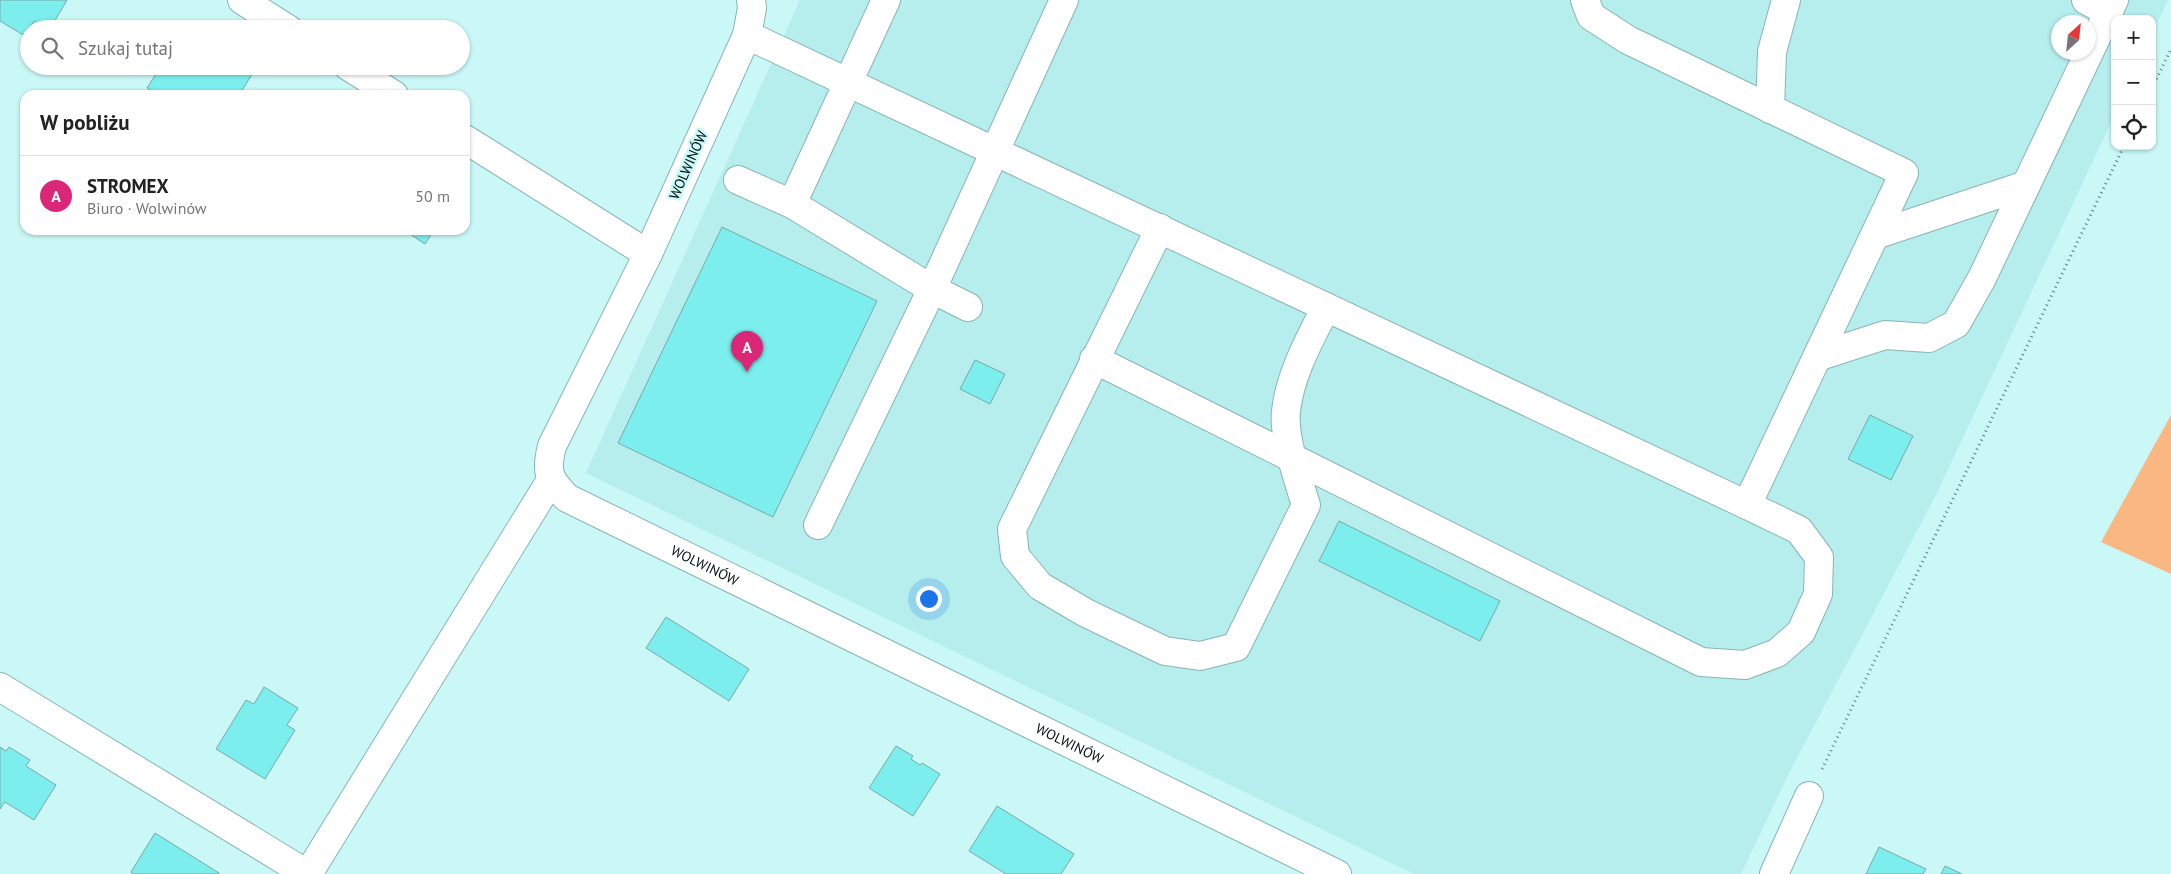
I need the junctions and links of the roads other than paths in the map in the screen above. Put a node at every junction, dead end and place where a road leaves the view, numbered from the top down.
1 (242, 0) edge
2 (751, 0) edge
3 (886, 0) edge
4 (1064, 0) edge
5 (1585, 0) edge
6 (1786, 0) edge
7 (2103, 4) edge
8 (274, 20) edge
9 (747, 35) junction
10 (362, 75) edge
11 (848, 82) junction
12 (386, 90) edge
13 (1770, 109) junction
14 (470, 142) edge
15 (996, 151) junction
16 (738, 180) dead end
17 (2026, 185) junction
18 (792, 204) junction
19 (1160, 228) junction
20 (1875, 234) junction
21 (648, 254) junction
22 (932, 290) junction
23 (1326, 307) junction
24 (968, 308) dead end
25 (1817, 357) junction
26 (1094, 359) junction
27 (1291, 457) junction
28 (551, 480) junction
29 (1747, 505) junction
30 (818, 524) dead end
31 (0, 687) edge
32 (1809, 796) road end
33 (307, 874) edge
34 (1337, 874) edge
35 (1774, 874) edge

1 - 8 street
2 - 9 street, WOLWINÓW
3 - 11 street
4 - 15 street
5 - 13 street
6 - 13 street
7 - 17 street
9 - 11 street
9 - 21 street, WOLWINÓW
10 - 12 street
11 - 15 street
11 - 18 street
13 - 20 street
14 - 21 street
15 - 19 street
15 - 22 street
16 - 18 street
17 - 20 street
17 - 25 street
18 - 22 street
19 - 23 street
19 - 26 street
20 - 25 street
21 - 28 street, WOLWINÓW
22 - 24 street
22 - 30 street
23 - 27 street
23 - 29 street
25 - 29 street
26 - 27 street
26 - 27 street
27 - 29 street
28 - 33 street
28 - 34 street, WOLWINÓW
31 - 33 street
32 - 35 street

